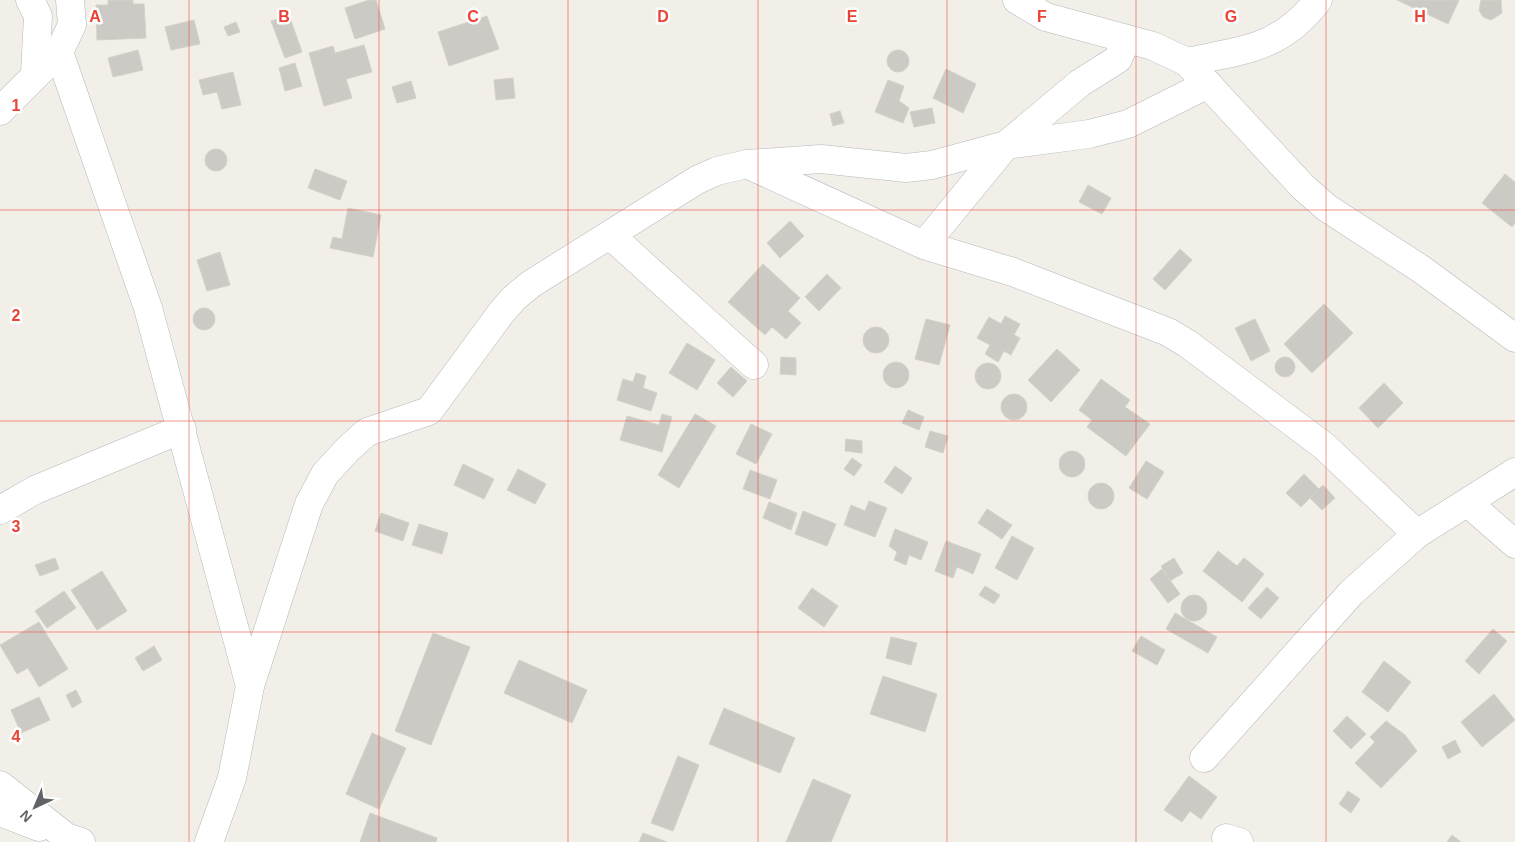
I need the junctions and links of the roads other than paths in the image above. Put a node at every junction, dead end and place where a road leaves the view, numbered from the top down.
1 (30, 0) edge
2 (70, 0) edge
3 (1017, 0) edge
4 (1318, 0) edge
5 (1126, 40) junction
6 (59, 52) junction
7 (1187, 62) junction
8 (35, 74) junction
9 (1208, 84) junction
10 (0, 111) edge
11 (1006, 145) junction
12 (747, 164) junction
13 (611, 236) junction
14 (924, 245) junction
15 (1515, 338) edge
16 (754, 366) dead end
17 (182, 429) junction
18 (1515, 472) edge
19 (1468, 503) junction
20 (0, 510) edge
21 (1417, 534) junction
22 (1515, 544) edge
23 (250, 686) junction
24 (1204, 758) dead end
25 (0, 785) edge
26 (0, 812) edge
27 (74, 839) edge
28 (209, 842) edge

1 - 8 street
2 - 6 street
3 - 5 street
4 - 7 street
5 - 7 street
5 - 11 street
6 - 8 street
6 - 17 street
7 - 9 street
8 - 10 street
9 - 11 street
9 - 15 street
11 - 12 street
11 - 14 street
12 - 13 street
12 - 14 street
13 - 16 street
13 - 23 street
14 - 21 street
17 - 20 street
17 - 23 street
18 - 19 street
19 - 21 street
19 - 22 street
21 - 24 street
23 - 28 street
25 - 27 street
26 - 27 street

